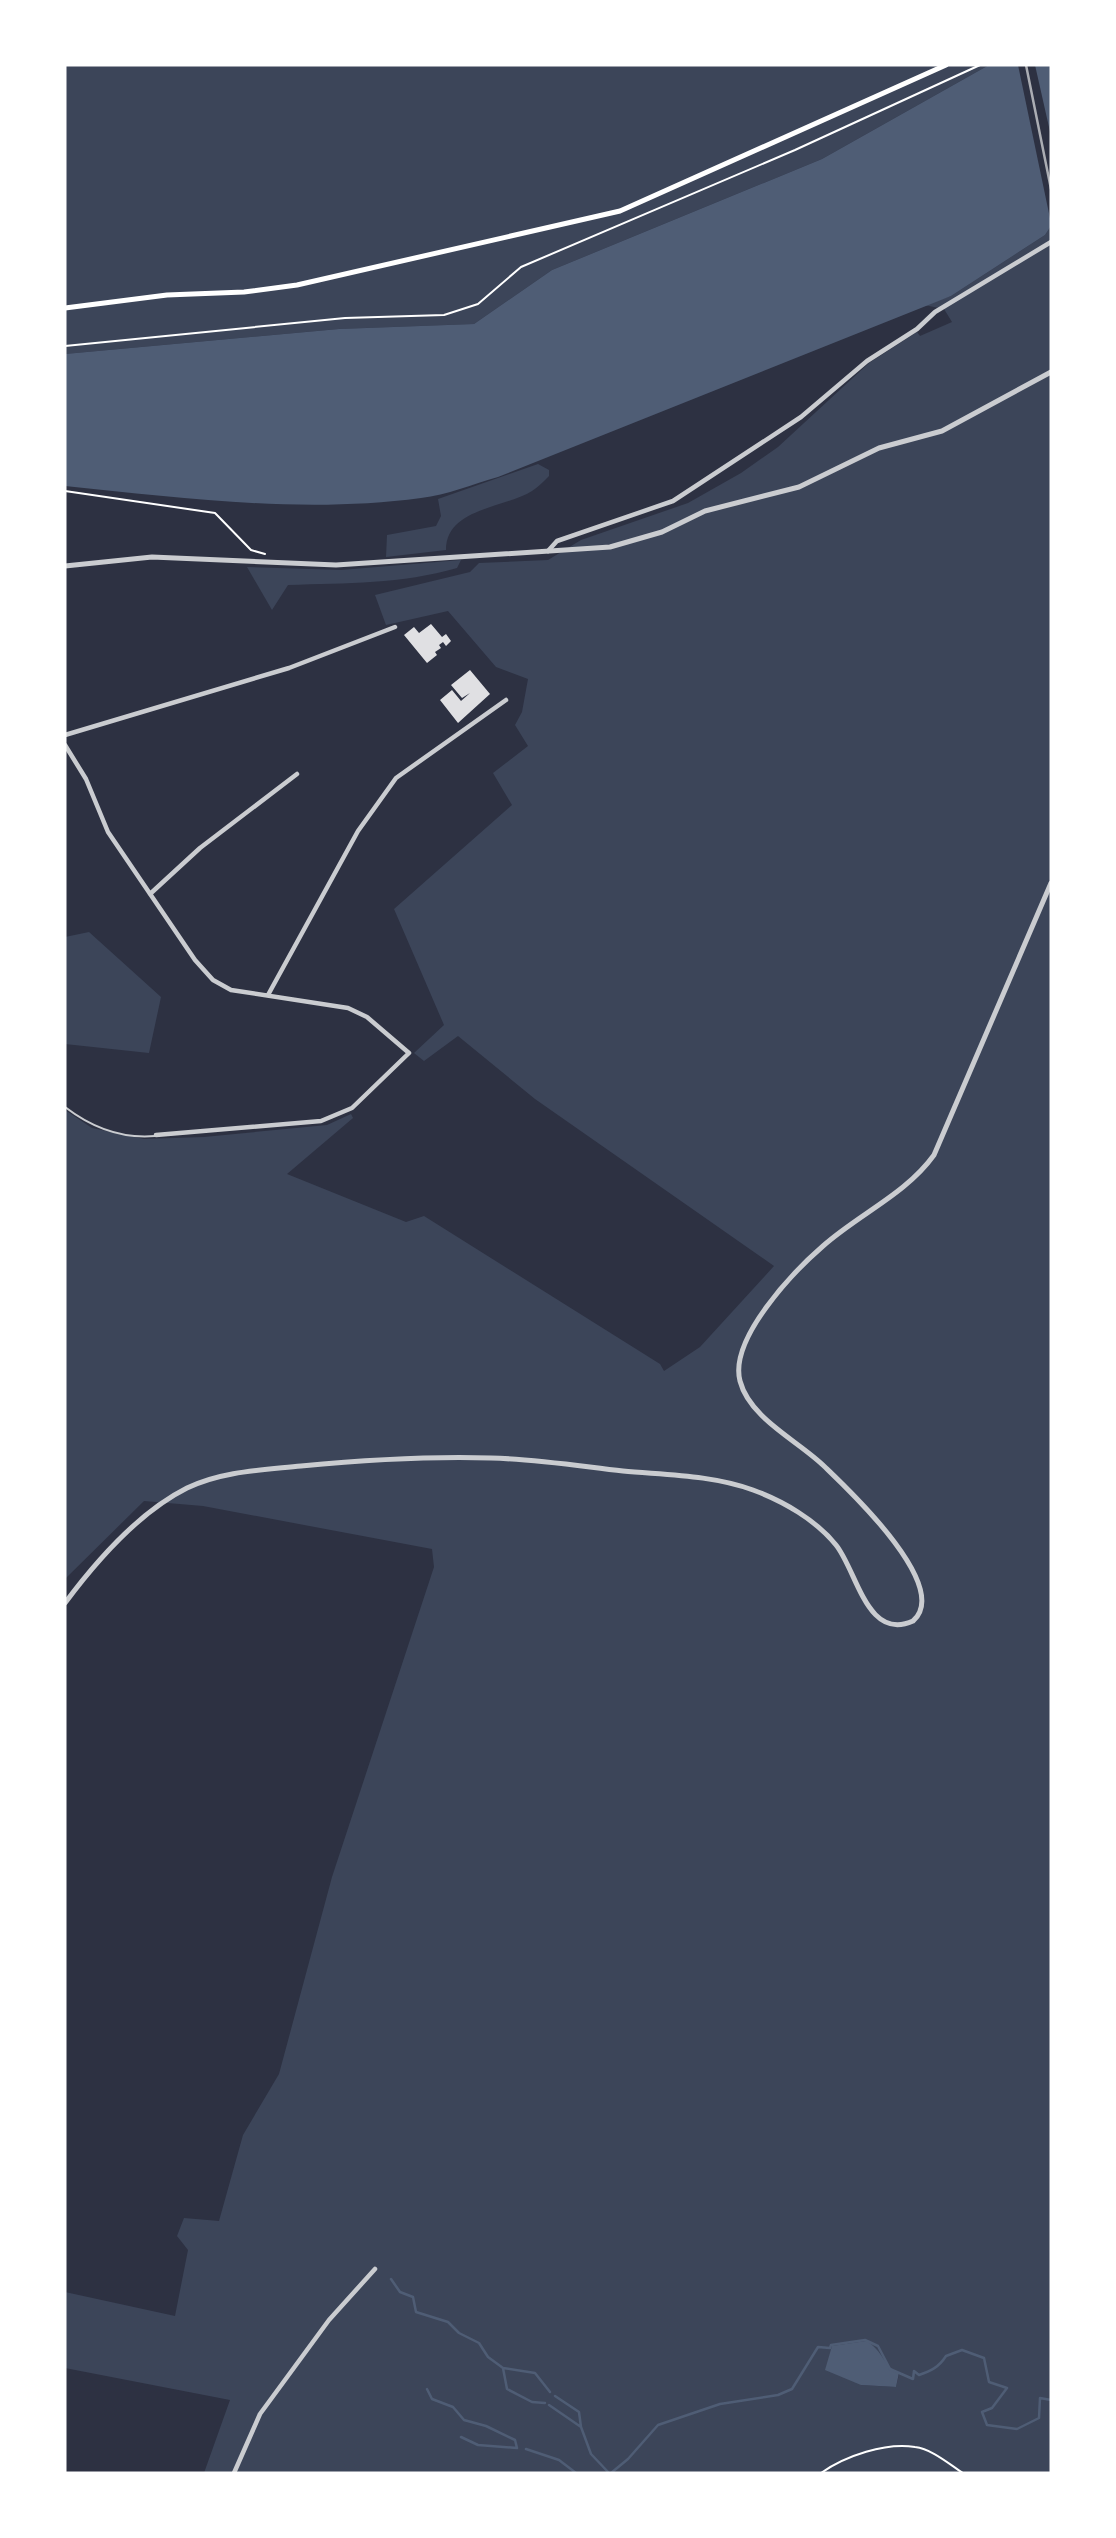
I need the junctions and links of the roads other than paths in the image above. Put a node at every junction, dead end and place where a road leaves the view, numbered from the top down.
1 (946, 65) edge
2 (1051, 242) edge
3 (65, 308) edge
4 (1051, 372) edge
5 (548, 551) junction
6 (65, 566) edge
7 (395, 626) dead end
8 (506, 700) dead end
9 (65, 735) edge
10 (65, 745) edge
11 (297, 774) dead end
12 (1051, 883) edge
13 (150, 894) junction
14 (268, 995) junction
15 (65, 1107) edge
16 (156, 1135) joint
17 (65, 1603) edge
18 (375, 2269) dead end
19 (234, 2473) edge

1 - 3 main road
2 - 5 street
4 - 5 street
5 - 6 street
7 - 9 street
8 - 14 street
10 - 13 street
11 - 13 street
12 - 17 street
13 - 14 street
14 - 16 street
15 - 16 lane
18 - 19 street

